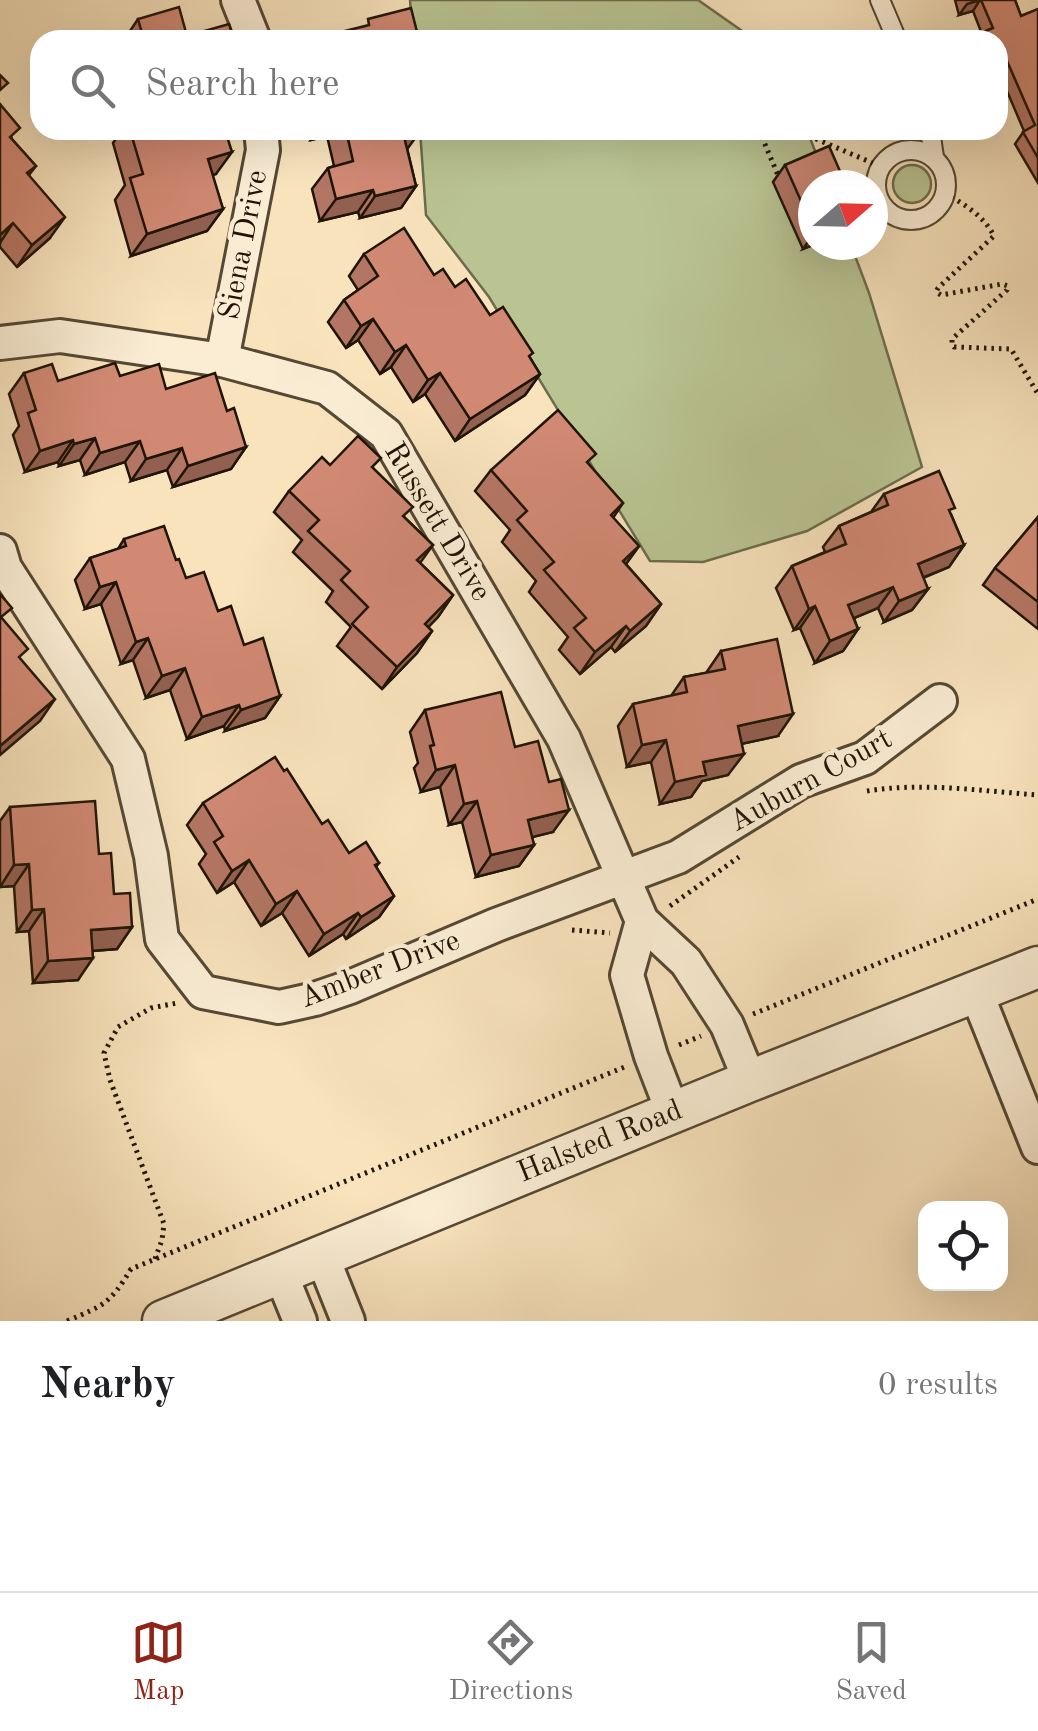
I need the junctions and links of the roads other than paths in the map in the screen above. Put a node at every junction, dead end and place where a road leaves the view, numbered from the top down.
1 (238, 0) edge
2 (880, 0) edge
3 (250, 30) edge
4 (893, 30) edge
5 (262, 140) edge
6 (931, 140) edge
7 (934, 158) junction
8 (880, 170) edge
9 (888, 210) edge
10 (0, 343) edge
11 (222, 360) junction
12 (0, 551) edge
13 (940, 701) dead end
14 (623, 877) junction
15 (642, 921) junction
16 (1038, 968) edge
17 (976, 992) junction
18 (750, 1080) junction
19 (673, 1112) junction
20 (1038, 1146) edge
21 (322, 1256) junction
22 (280, 1272) junction
23 (163, 1321) edge
24 (300, 1321) edge
25 (348, 1321) edge

1 - 3 street
2 - 4 lane
5 - 11 street, Siena Drive
6 - 7 lane
7 - 8 lane
7 - 9 lane
10 - 11 street, Russett Drive
11 - 14 street, Russett Drive
12 - 14 street, Amber Drive
13 - 14 street, Auburn Court
14 - 15 street, Russett Drive
15 - 18 street, Russett Drive
15 - 19 street
16 - 17 street, Halsted Road
17 - 18 street, Halsted Road
17 - 20 street
18 - 19 street, Halsted Road
19 - 21 street, Halsted Road
21 - 22 street, Halsted Road
21 - 25 street
22 - 23 street, Halsted Road
22 - 24 street

